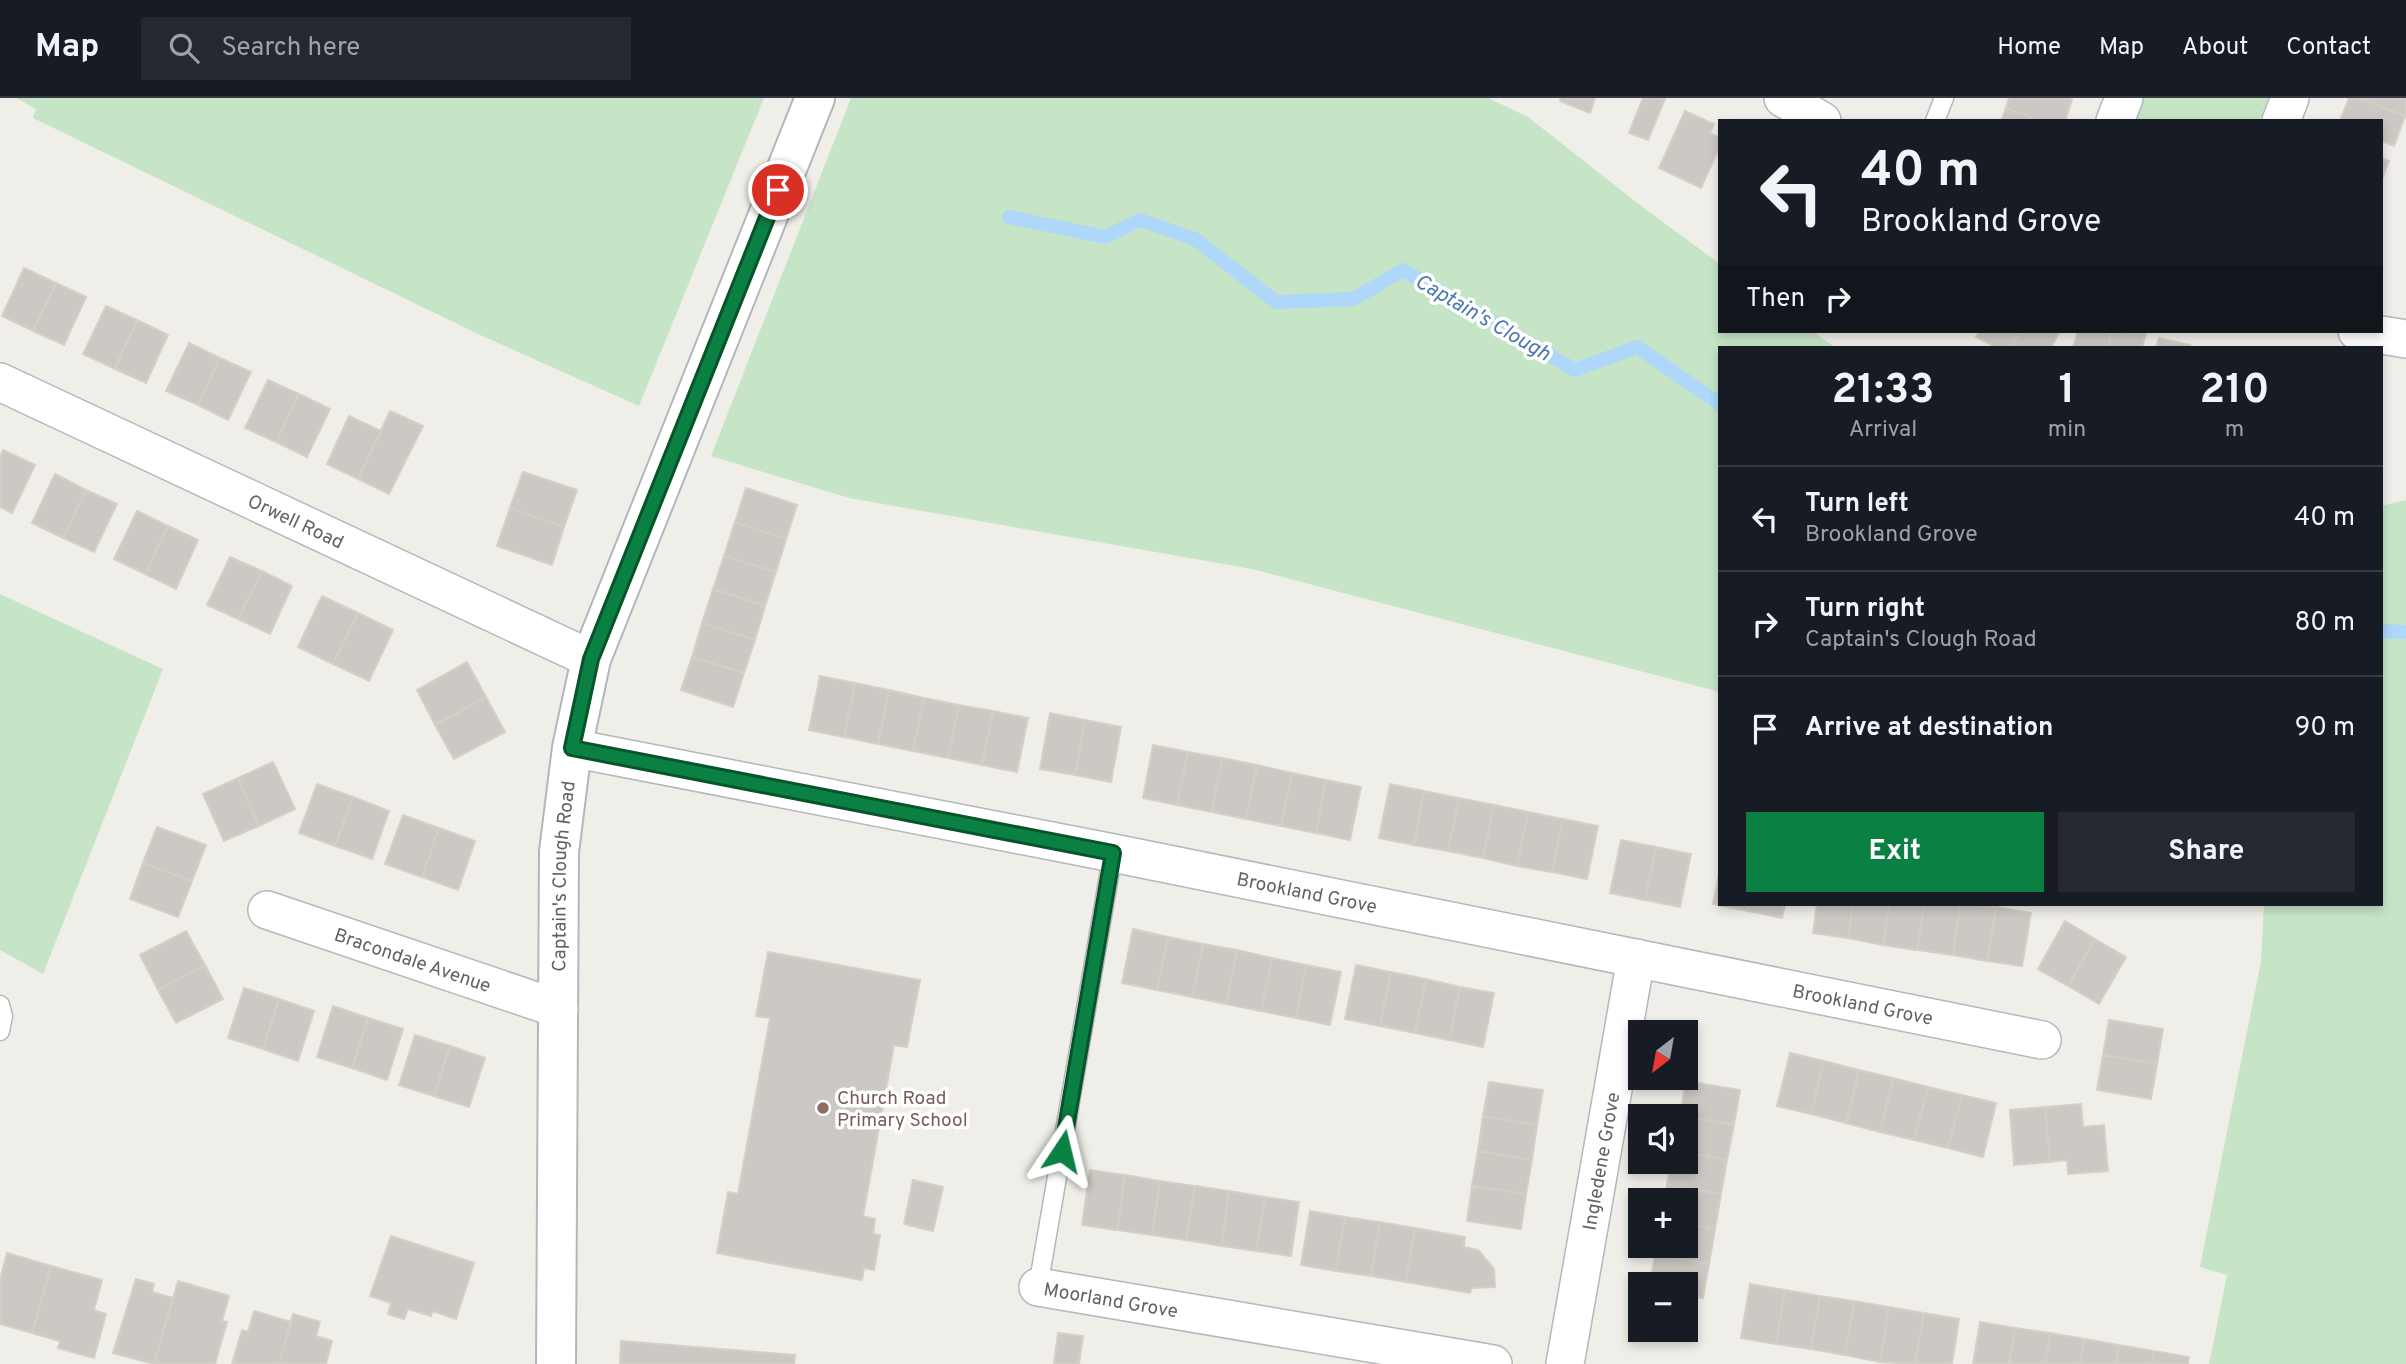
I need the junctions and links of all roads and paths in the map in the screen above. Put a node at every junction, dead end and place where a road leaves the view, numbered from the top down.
1 (815, 98) edge
2 (1783, 98) edge
3 (1944, 98) edge
4 (2124, 98) edge
5 (2290, 98) edge
6 (1819, 119) edge
7 (1937, 119) edge
8 (2116, 119) edge
9 (2282, 119) edge
10 (2369, 333) edge
11 (2406, 339) edge
12 (0, 382) edge
13 (591, 659) junction
14 (572, 748) junction
15 (1113, 853) junction
16 (267, 910) dead end
17 (1636, 958) junction
18 (0, 1006) edge
19 (559, 1009) junction
20 (0, 1031) edge
21 (2042, 1040) dead end
22 (1038, 1287) joint
23 (556, 1364) edge
24 (1493, 1364) edge
25 (1565, 1364) edge

1 - 13 street, Captain's Clough Road
2 - 6 street
3 - 7 lane
4 - 8 street
5 - 9 street
10 - 11 street
12 - 13 street, Orwell Road
13 - 14 street, Captain's Clough Road
14 - 15 street, Brookland Grove
14 - 19 street, Captain's Clough Road
15 - 17 street, Brookland Grove
15 - 22 lane, Moorland Grove
16 - 19 street, Bracondale Avenue
17 - 21 street, Brookland Grove
17 - 25 street, Ingledene Grove
18 - 20 lane
19 - 23 street, Captain's Clough Road
22 - 24 street, Moorland Grove

